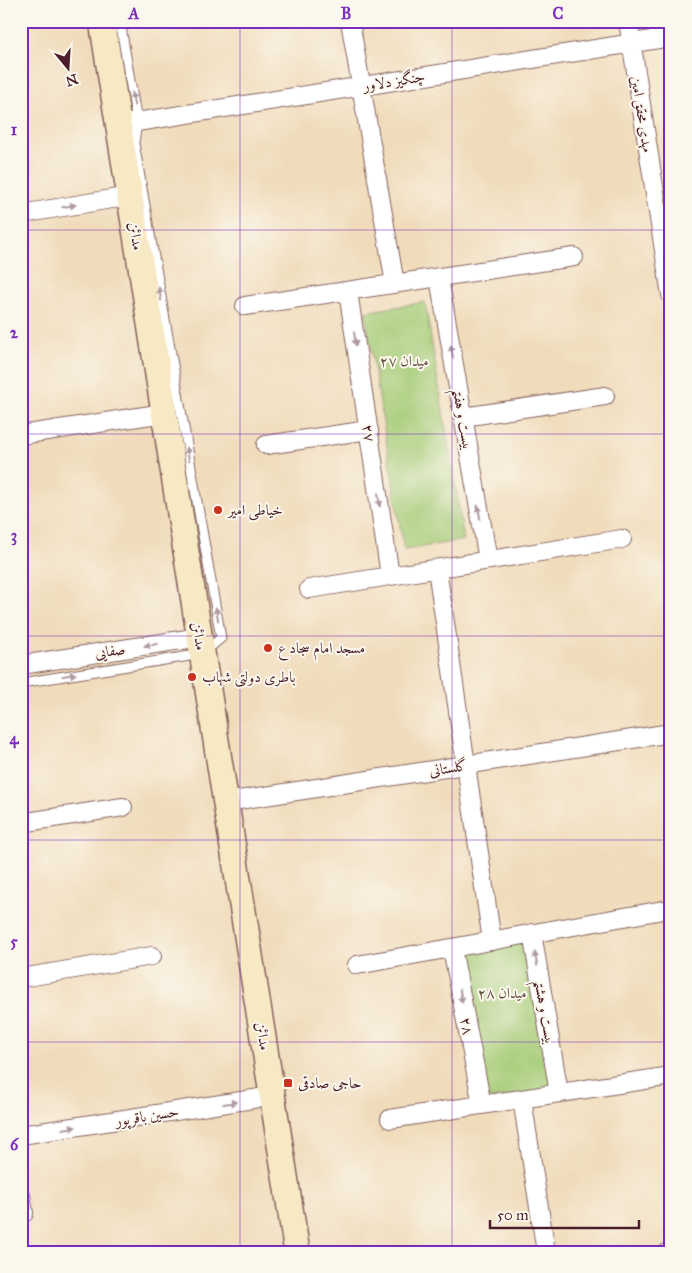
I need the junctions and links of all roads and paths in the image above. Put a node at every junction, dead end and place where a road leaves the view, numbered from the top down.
1 (102, 21) edge
2 (120, 21) edge
3 (350, 21) edge
4 (628, 21) edge
5 (671, 37) edge
6 (631, 43) junction
7 (361, 86) junction
8 (128, 124) junction
9 (130, 196) junction
10 (21, 214) edge
11 (574, 257) dead end
12 (439, 278) junction
13 (395, 284) junction
14 (348, 291) junction
15 (671, 295) edge
16 (245, 306) dead end
17 (605, 396) dead end
18 (164, 413) junction
19 (463, 417) junction
20 (369, 430) junction
21 (21, 435) edge
22 (266, 445) dead end
23 (622, 539) dead end
24 (488, 560) junction
25 (437, 568) junction
26 (390, 576) junction
27 (309, 589) dead end
28 (201, 646) junction
29 (21, 665) edge
30 (21, 683) edge
31 (671, 733) edge
32 (466, 765) junction
33 (226, 802) junction
34 (123, 807) dead end
35 (21, 822) edge
36 (663, 910) dead end
37 (532, 933) junction
38 (492, 941) junction
39 (452, 948) junction
40 (152, 956) dead end
41 (357, 965) dead end
42 (21, 978) edge
43 (671, 1076) edge
44 (559, 1093) junction
45 (272, 1096) junction
46 (522, 1099) junction
47 (482, 1105) junction
48 (390, 1119) dead end
49 (21, 1135) edge
50 (297, 1252) edge
51 (546, 1252) edge

1 - 8 main road, مدائن
8 -> 2 lane
3 - 7 street
4 - 6 street, مهدی محقق امین
5 - 6 street, چنگیز دلاور
6 - 7 street, چنگیز دلاور
6 - 15 street, مهدی محقق امین
7 - 8 street, چنگیز دلاور
7 - 13 street
8 - 9 main road, مدائن
28 -> 8 lane
10 -> 9 street
9 - 18 main road, مدائن
11 - 12 street
12 - 13 street
19 -> 12 street, بیست و هفتم
13 - 14 street
14 - 16 street
14 -> 20 street, ۲۷
17 - 19 street
18 - 21 street
18 - 28 main road, مدائن
24 -> 19 street, بیست و هفتم
20 - 22 street
20 -> 26 street, ۲۷
23 - 24 street
24 - 25 street
25 - 26 street
25 - 32 street
26 - 27 street
28 -> 29 street, صفایی
30 -> 28 lane
28 - 33 main road, مدائن
31 - 32 street, گلستانی
32 - 33 street, گلستانی
32 - 38 street
33 - 45 main road, مدائن
34 - 35 street
36 - 37 street
37 - 38 street
44 -> 37 street, بیست و هشتم
38 - 39 street
39 - 41 street
39 -> 47 street, ۲۸
40 - 42 street
43 - 44 street
44 - 46 street
49 -> 45 street, حسین باقرپور
45 - 50 main road, مدائن
46 - 47 street
46 - 51 street
47 - 48 street

